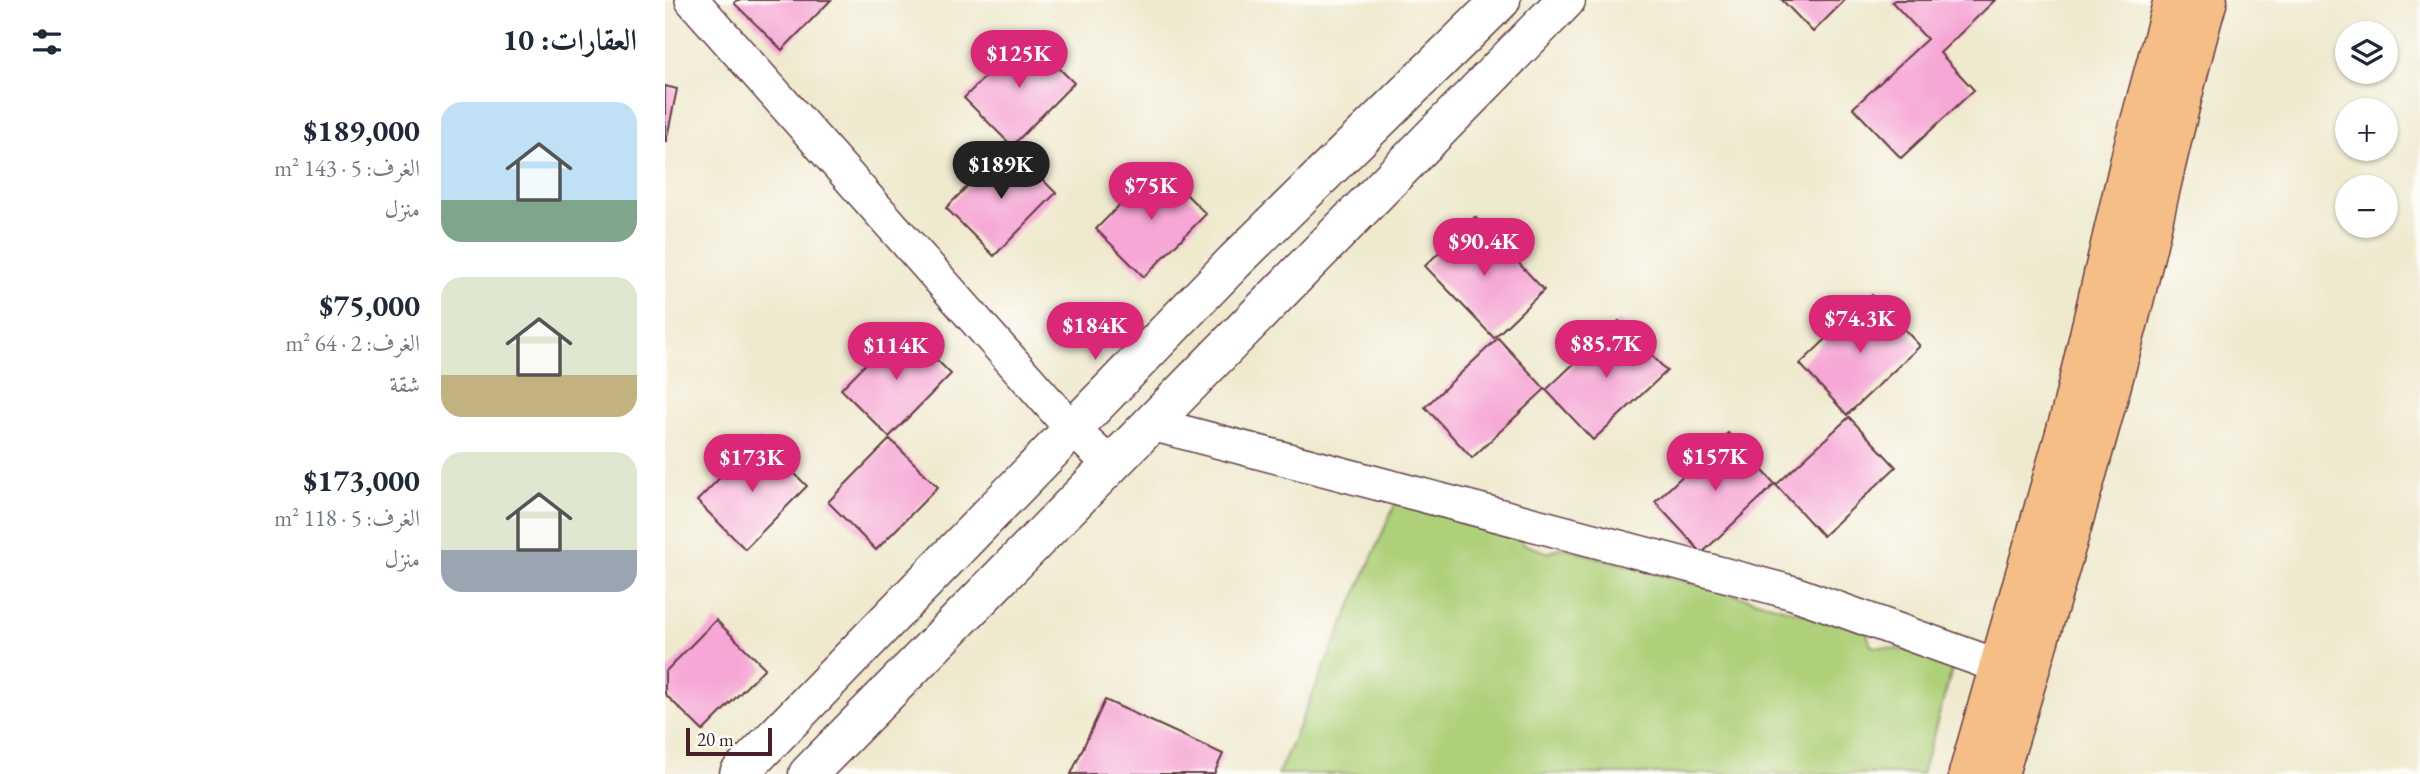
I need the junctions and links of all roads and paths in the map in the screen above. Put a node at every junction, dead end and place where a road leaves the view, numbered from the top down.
1 (692, 0) edge
2 (1501, 0) edge
3 (1566, 0) edge
4 (2173, 0) edge
5 (2208, 0) edge
6 (1152, 424) junction
7 (1072, 429) junction
8 (1111, 465) junction
9 (1998, 666) junction
10 (739, 774) edge
11 (808, 774) edge
12 (1968, 774) edge
13 (1999, 774) edge

1 - 7 street
2 - 7 street
3 - 6 street
4 - 9 main road
5 - 13 main road
6 - 8 street
6 - 9 street
7 - 8 street
7 - 10 street
8 - 11 street
9 - 12 main road

